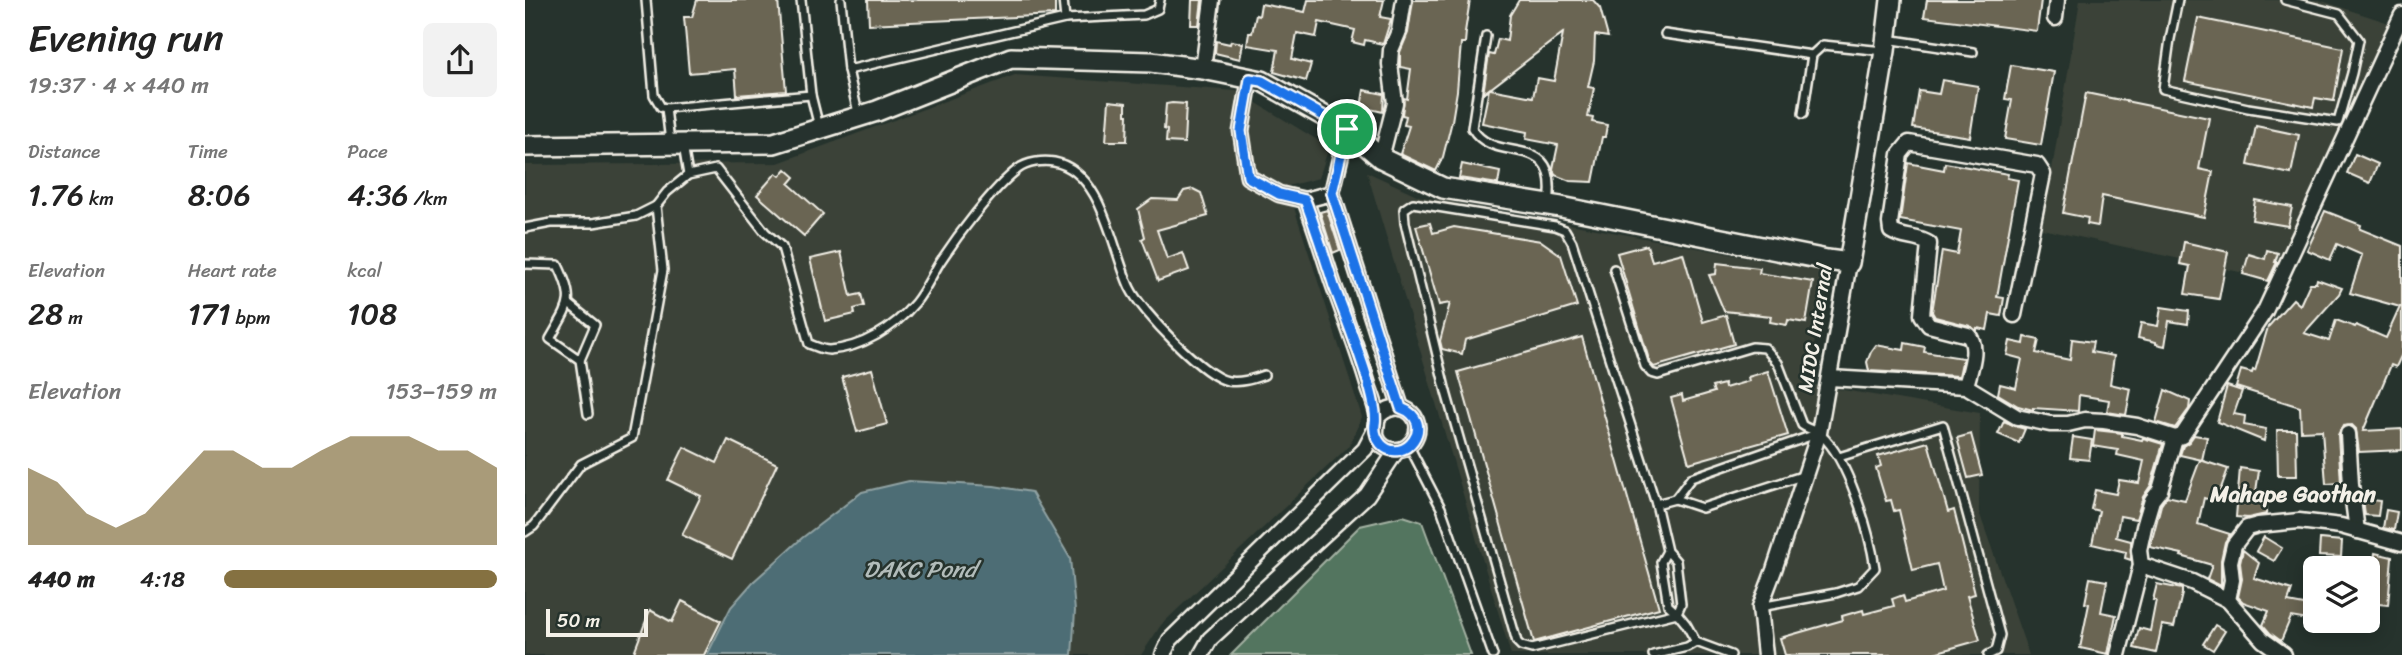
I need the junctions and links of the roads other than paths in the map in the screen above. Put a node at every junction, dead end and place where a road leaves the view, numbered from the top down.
1 (646, 0) edge
2 (801, 0) edge
3 (841, 0) edge
4 (1063, 0) edge
5 (1160, 0) edge
6 (1212, 0) edge
7 (1404, 0) edge
8 (1881, 0) edge
9 (1891, 0) edge
10 (2057, 0) edge
11 (2178, 0) edge
12 (2285, 0) edge
13 (2402, 15) edge
14 (2055, 18) dead end
15 (1065, 19) junction
16 (1664, 34) dead end
17 (1486, 36) dead end
18 (1886, 45) junction
19 (1973, 52) dead end
20 (1812, 55) junction
21 (1203, 69) junction
22 (848, 70) junction
23 (1250, 79) junction
24 (811, 95) junction
25 (666, 108) junction
26 (1803, 114) dead end
27 (859, 117) junction
28 (819, 129) junction
29 (1347, 129) junction
30 (677, 143) junction
31 (525, 146) edge
32 (1381, 158) junction
33 (688, 175) junction
34 (1332, 193) junction
35 (1305, 200) junction
36 (1549, 205) junction
37 (656, 206) junction
38 (525, 228) edge
39 (1849, 262) junction
40 (525, 264) edge
41 (1614, 269) dead end
42 (569, 304) junction
43 (2014, 315) dead end
44 (580, 360) junction
45 (1264, 375) dead end
46 (1831, 378) junction
47 (1966, 386) junction
48 (1401, 408) junction
49 (588, 414) dead end
50 (1376, 424) junction
51 (1819, 433) junction
52 (2348, 434) dead end
53 (2175, 438) junction
54 (1403, 448) junction
55 (1839, 457) junction
56 (1805, 475) junction
57 (1675, 499) junction
58 (1656, 504) junction
59 (2357, 531) junction
60 (525, 532) edge
61 (2402, 543) edge
62 (1667, 551) junction
63 (2141, 565) junction
64 (2228, 600) junction
65 (1759, 607) junction
66 (1677, 613) junction
67 (1696, 642) junction
68 (1687, 647) junction
69 (1994, 654) edge
70 (1163, 655) edge
71 (1201, 655) edge
72 (1493, 655) edge
73 (1653, 655) edge
74 (1691, 655) edge
75 (1731, 655) edge
76 (1765, 655) edge
77 (2118, 655) edge
78 (2284, 655) edge

1 - 25 lane
2 - 24 lane
3 - 22 lane
4 - 15 lane
5 - 15 lane
6 - 21 street
7 - 32 street
8 - 9 lane
9 - 18 street, MIDC Internal
10 - 14 street
11 - 12 lane
13 - 53 street
15 - 22 lane
16 - 20 lane
17 - 36 lane
18 - 19 lane
18 - 20 lane
18 - 39 street, MIDC Internal
20 - 26 lane
21 - 23 street
21 - 27 street
22 - 27 lane
23 - 29 street
23 - 35 street
24 - 25 lane
24 - 28 lane
25 - 30 lane
27 - 28 street
28 - 30 street
29 - 32 street
29 - 34 street
30 - 31 street
30 - 33 lane
32 - 36 street
33 - 37 lane
33 - 45 lane
34 - 35 street
34 - 48 street
35 - 50 street
36 - 39 street
37 - 38 lane
37 - 60 lane
39 - 46 street, MIDC Internal
40 - 42 lane
41 - 51 lane
42 - 44 lane
42 - 44 lane
43 - 47 street
44 - 49 lane
46 - 47 street
46 - 51 street, MIDC Internal
47 - 53 street
48 - 50 street
48 - 54 street
50 - 54 street
50 - 70 street
51 - 55 lane
51 - 56 street, MIDC Internal
51 - 57 lane
52 - 59 street
53 - 63 street
54 - 71 street
54 - 72 lane
55 - 65 lane
55 - 69 lane
56 - 57 lane
56 - 65 street, MIDC Internal
57 - 58 lane
58 - 62 lane
58 - 66 lane
59 - 61 street
59 - 64 street
62 - 66 lane
62 - 66 lane
63 - 64 street
63 - 77 street
64 - 78 street
65 - 76 street, MIDC Internal
66 - 67 lane
67 - 68 lane
67 - 75 lane
68 - 73 lane
68 - 74 lane

